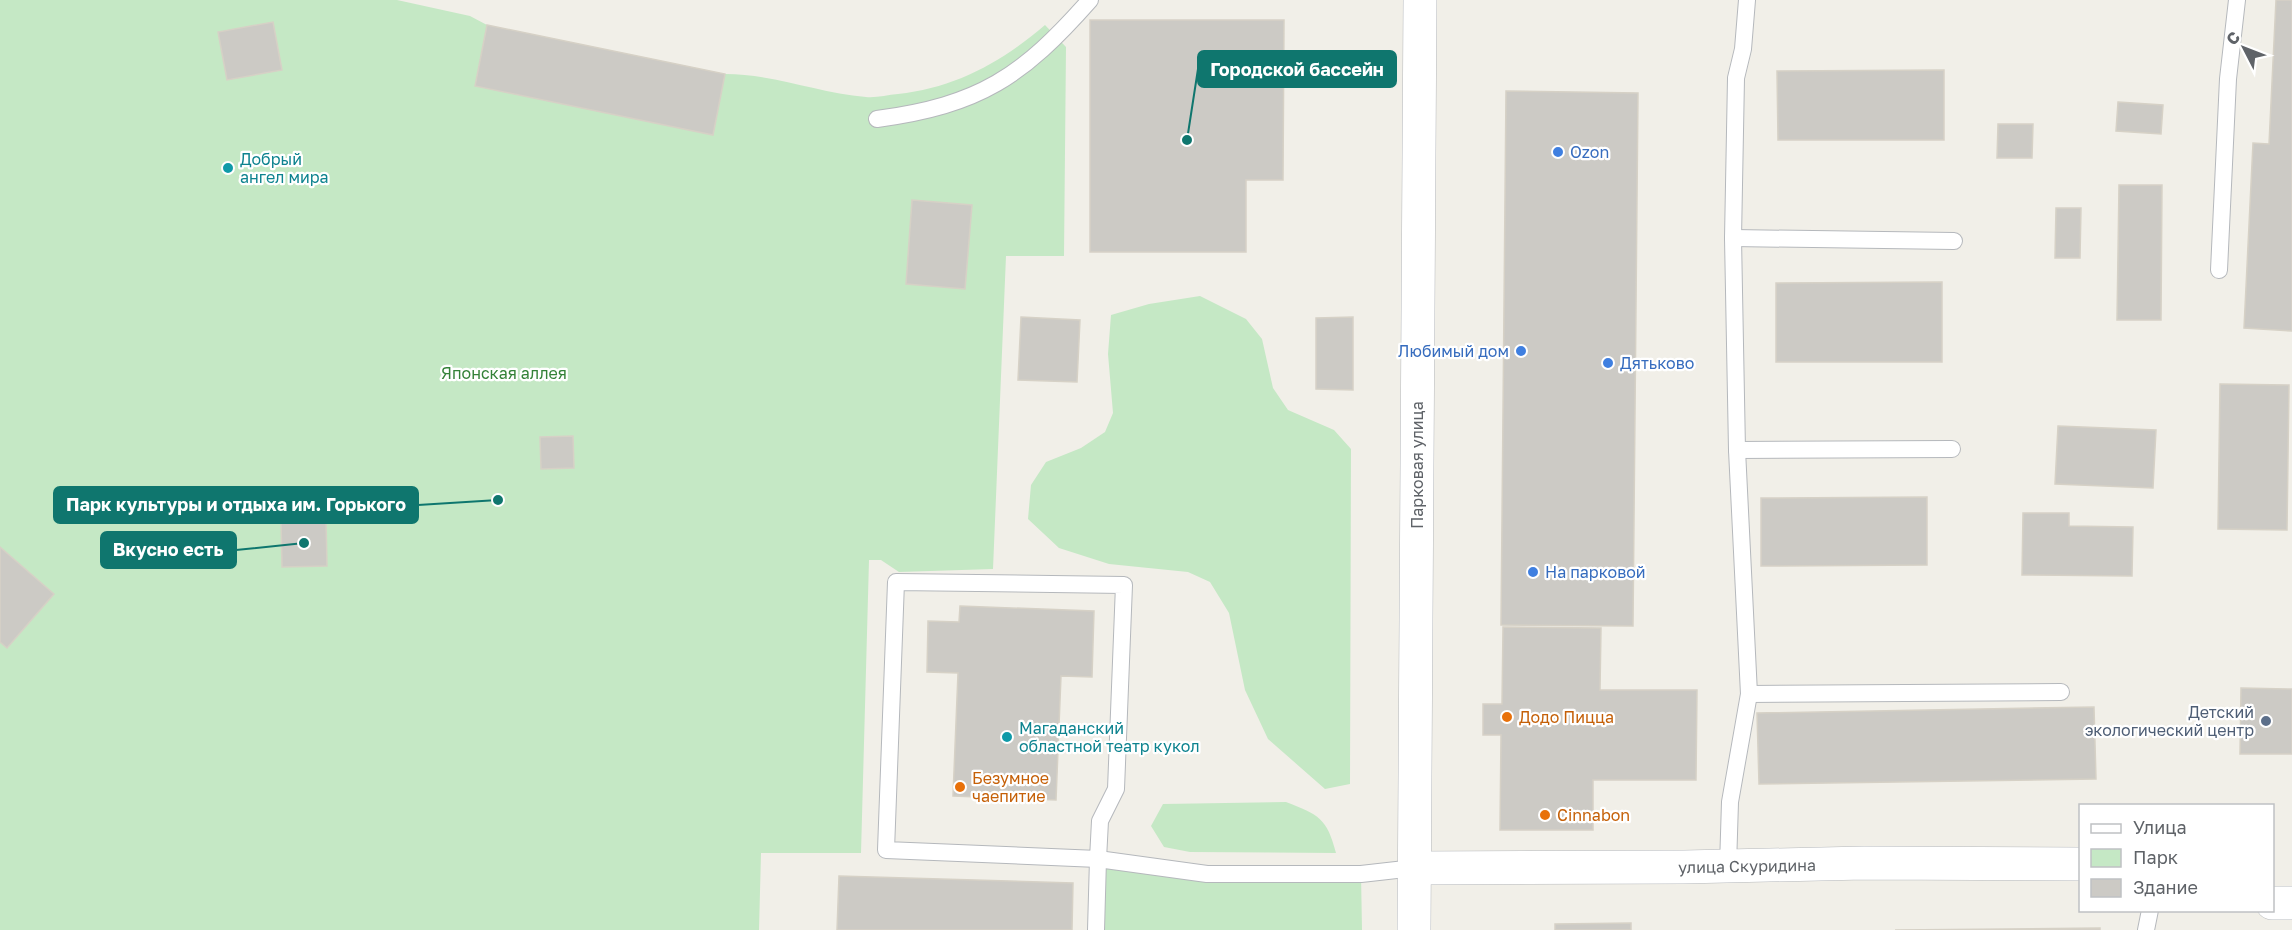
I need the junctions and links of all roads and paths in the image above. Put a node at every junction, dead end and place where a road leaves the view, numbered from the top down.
1 (1090, 0) edge
2 (1420, 0) edge
3 (1747, 0) edge
4 (2237, 0) edge
5 (877, 119) dead end
6 (1732, 238) junction
7 (1954, 241) dead end
8 (2219, 270) dead end
9 (1952, 449) dead end
10 (1737, 450) junction
11 (2061, 692) dead end
12 (1749, 694) junction
13 (1098, 860) junction
14 (2079, 864) edge
15 (1728, 866) junction
16 (1414, 868) junction
17 (2274, 903) edge
18 (2292, 903) edge
19 (2150, 912) edge
20 (1096, 930) edge
21 (1414, 930) edge
22 (2146, 930) edge

1 - 5 lane
2 - 16 street, Парковая улица
3 - 6 lane
4 - 8 lane
6 - 7 lane
6 - 10 lane
9 - 10 lane
10 - 12 lane
11 - 12 lane
12 - 15 lane
13 - 13 lane
13 - 16 lane
13 - 20 lane
14 - 15 street, улица Скуридина
15 - 16 street, улица Скуридина
16 - 21 street, Парковая улица
17 - 18 street
19 - 22 lane

